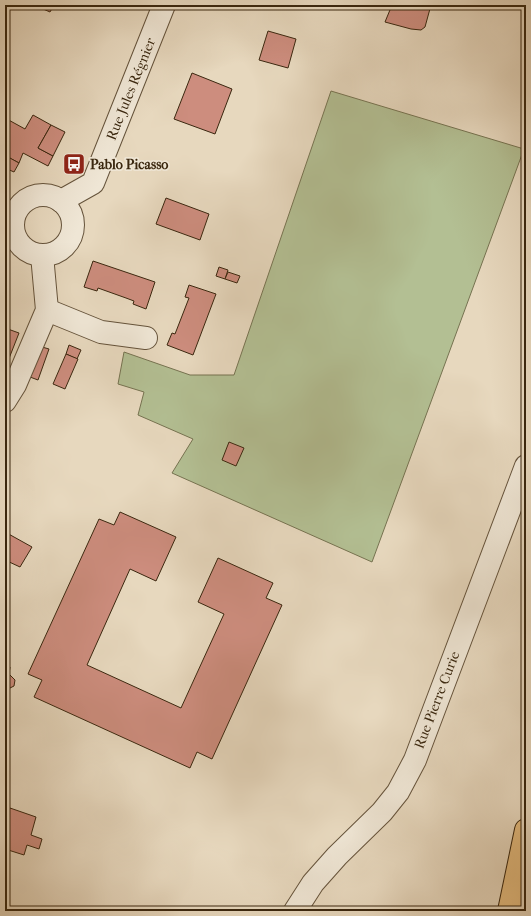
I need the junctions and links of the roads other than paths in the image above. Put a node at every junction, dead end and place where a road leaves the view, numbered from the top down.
1 (162, 6) edge
2 (61, 201) junction
3 (9, 216) edge
4 (42, 255) junction
5 (47, 310) junction
6 (146, 338) dead end
7 (5, 401) edge
8 (526, 466) edge
9 (526, 830) edge
10 (298, 909) edge
11 (509, 911) edge

1 - 2 street, Rue Jules Régnier
2 - 3 street
2 - 4 street
3 - 4 street
4 - 5 street
5 - 6 street
5 - 7 street
8 - 10 street, Rue Pierre Curie
9 - 11 main road

